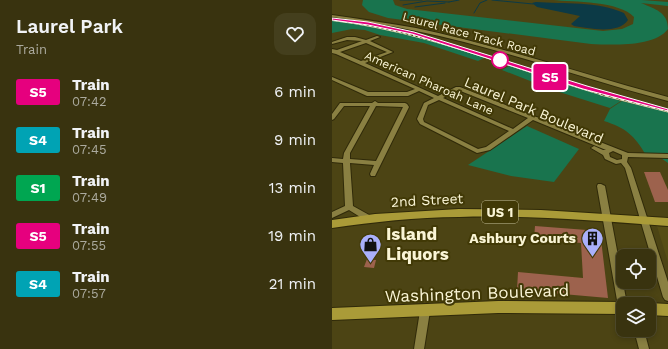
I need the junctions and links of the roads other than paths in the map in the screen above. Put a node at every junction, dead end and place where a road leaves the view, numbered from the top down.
1 (332, 16) edge
2 (378, 37) dead end
3 (364, 42) junction
4 (332, 43) edge
5 (333, 52) edge
6 (361, 63) junction
7 (332, 78) edge
8 (419, 89) junction
9 (438, 98) junction
10 (668, 99) edge
11 (375, 103) junction
12 (332, 118) edge
13 (530, 120) junction
14 (513, 132) junction
15 (607, 152) junction
16 (668, 156) edge
17 (625, 157) junction
18 (332, 160) edge
19 (346, 161) junction
20 (612, 161) junction
21 (379, 163) junction
22 (373, 174) dead end
23 (629, 174) junction
24 (601, 186) dead end
25 (349, 208) junction
26 (332, 215) edge
27 (368, 218) junction
28 (607, 218) junction
29 (643, 220) junction
30 (668, 222) edge
31 (332, 224) edge
32 (621, 297) edge
33 (668, 297) edge
34 (616, 307) edge
35 (656, 309) edge
36 (425, 310) junction
37 (668, 310) edge
38 (332, 314) edge
39 (641, 337) edge
40 (419, 349) edge
41 (644, 349) edge

1 - 10 street, Laurel Race Track Road
2 - 3 street
3 - 4 street
3 - 5 street
3 - 6 street
5 - 6 street, American Pharoah Lane
6 - 8 street, American Pharoah Lane
7 - 8 street
8 - 9 street, American Pharoah Lane
9 - 13 street, Laurel Park Boulevard
9 - 14 street, American Pharoah Lane
9 - 14 street
11 - 12 street
11 - 19 street
11 - 21 street
13 - 14 street
13 - 15 street, Laurel Park Boulevard
15 - 17 street, Laurel Park Boulevard
15 - 20 street, Laurel Park Boulevard
16 - 17 street
17 - 20 street, Laurel Park Boulevard
17 - 23 street
18 - 19 street
19 - 21 street
19 - 25 street
20 - 23 street, Laurel Park Boulevard
21 - 22 street
23 - 29 street
24 - 28 street
25 - 26 street
25 - 27 street
27 - 28 main road, 2nd Street / US 1
27 - 31 main road, 2nd Street / US 1
28 - 29 main road, 2nd Street / US 1
28 - 32 street
29 - 30 main road, 2nd Street / US 1
29 - 33 street
34 - 36 main road, Washington Boulevard
35 - 37 main road
36 - 38 main road, Washington Boulevard
36 - 40 street
39 - 41 street

